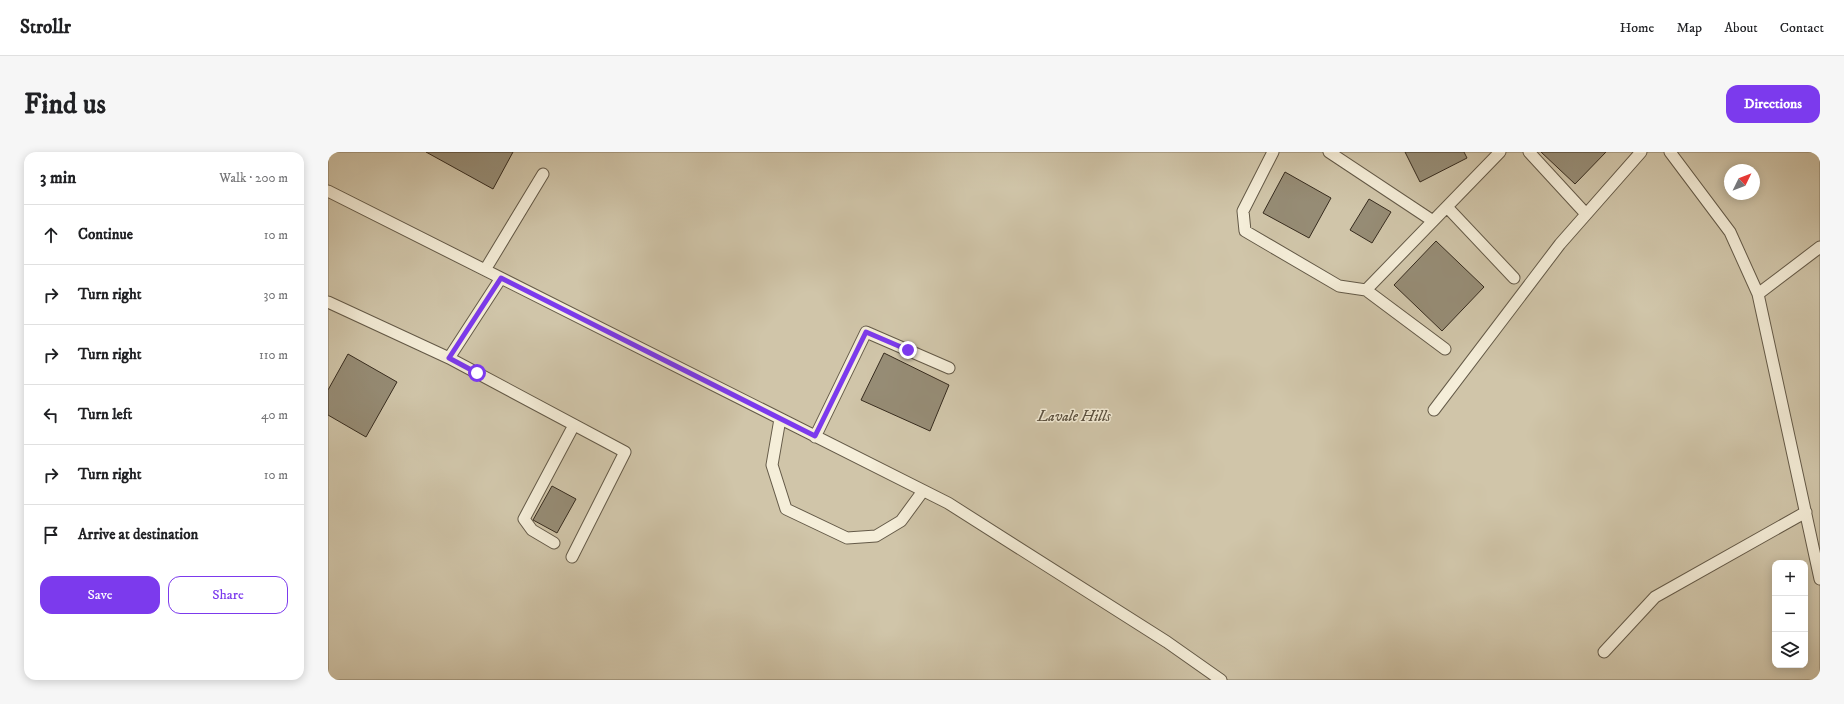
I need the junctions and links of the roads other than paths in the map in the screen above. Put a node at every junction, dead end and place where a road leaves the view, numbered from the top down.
1 (1273, 152) edge
2 (1329, 152) edge
3 (1500, 152) edge
4 (1529, 152) edge
5 (1641, 152) edge
6 (1670, 152) edge
7 (543, 174) dead end
8 (328, 191) edge
9 (1447, 207) junction
10 (1586, 214) junction
11 (1433, 221) junction
12 (1820, 247) edge
13 (485, 270) junction
14 (501, 278) junction
15 (1514, 278) dead end
16 (1366, 290) junction
17 (1758, 294) junction
18 (328, 302) edge
19 (1445, 349) dead end
20 (449, 358) junction
21 (949, 368) dead end
22 (1434, 410) dead end
23 (780, 419) junction
24 (574, 425) junction
25 (815, 436) junction
26 (923, 491) junction
27 (1806, 512) junction
28 (554, 543) dead end
29 (572, 557) dead end
30 (1820, 579) edge
31 (1604, 652) dead end
32 (1221, 680) edge

1 - 16 lane
2 - 11 lane
3 - 9 lane
4 - 10 lane
5 - 10 lane
6 - 17 lane
7 - 13 lane
8 - 13 lane
9 - 11 lane
9 - 15 lane
10 - 22 lane
11 - 16 lane
12 - 17 lane
13 - 14 lane
14 - 20 lane
14 - 23 lane
16 - 19 lane
17 - 27 lane
18 - 20 lane
20 - 24 lane
21 - 25 lane
23 - 25 lane
23 - 26 lane
24 - 28 lane
24 - 29 lane
25 - 26 lane
26 - 32 lane
27 - 30 lane
27 - 31 lane

